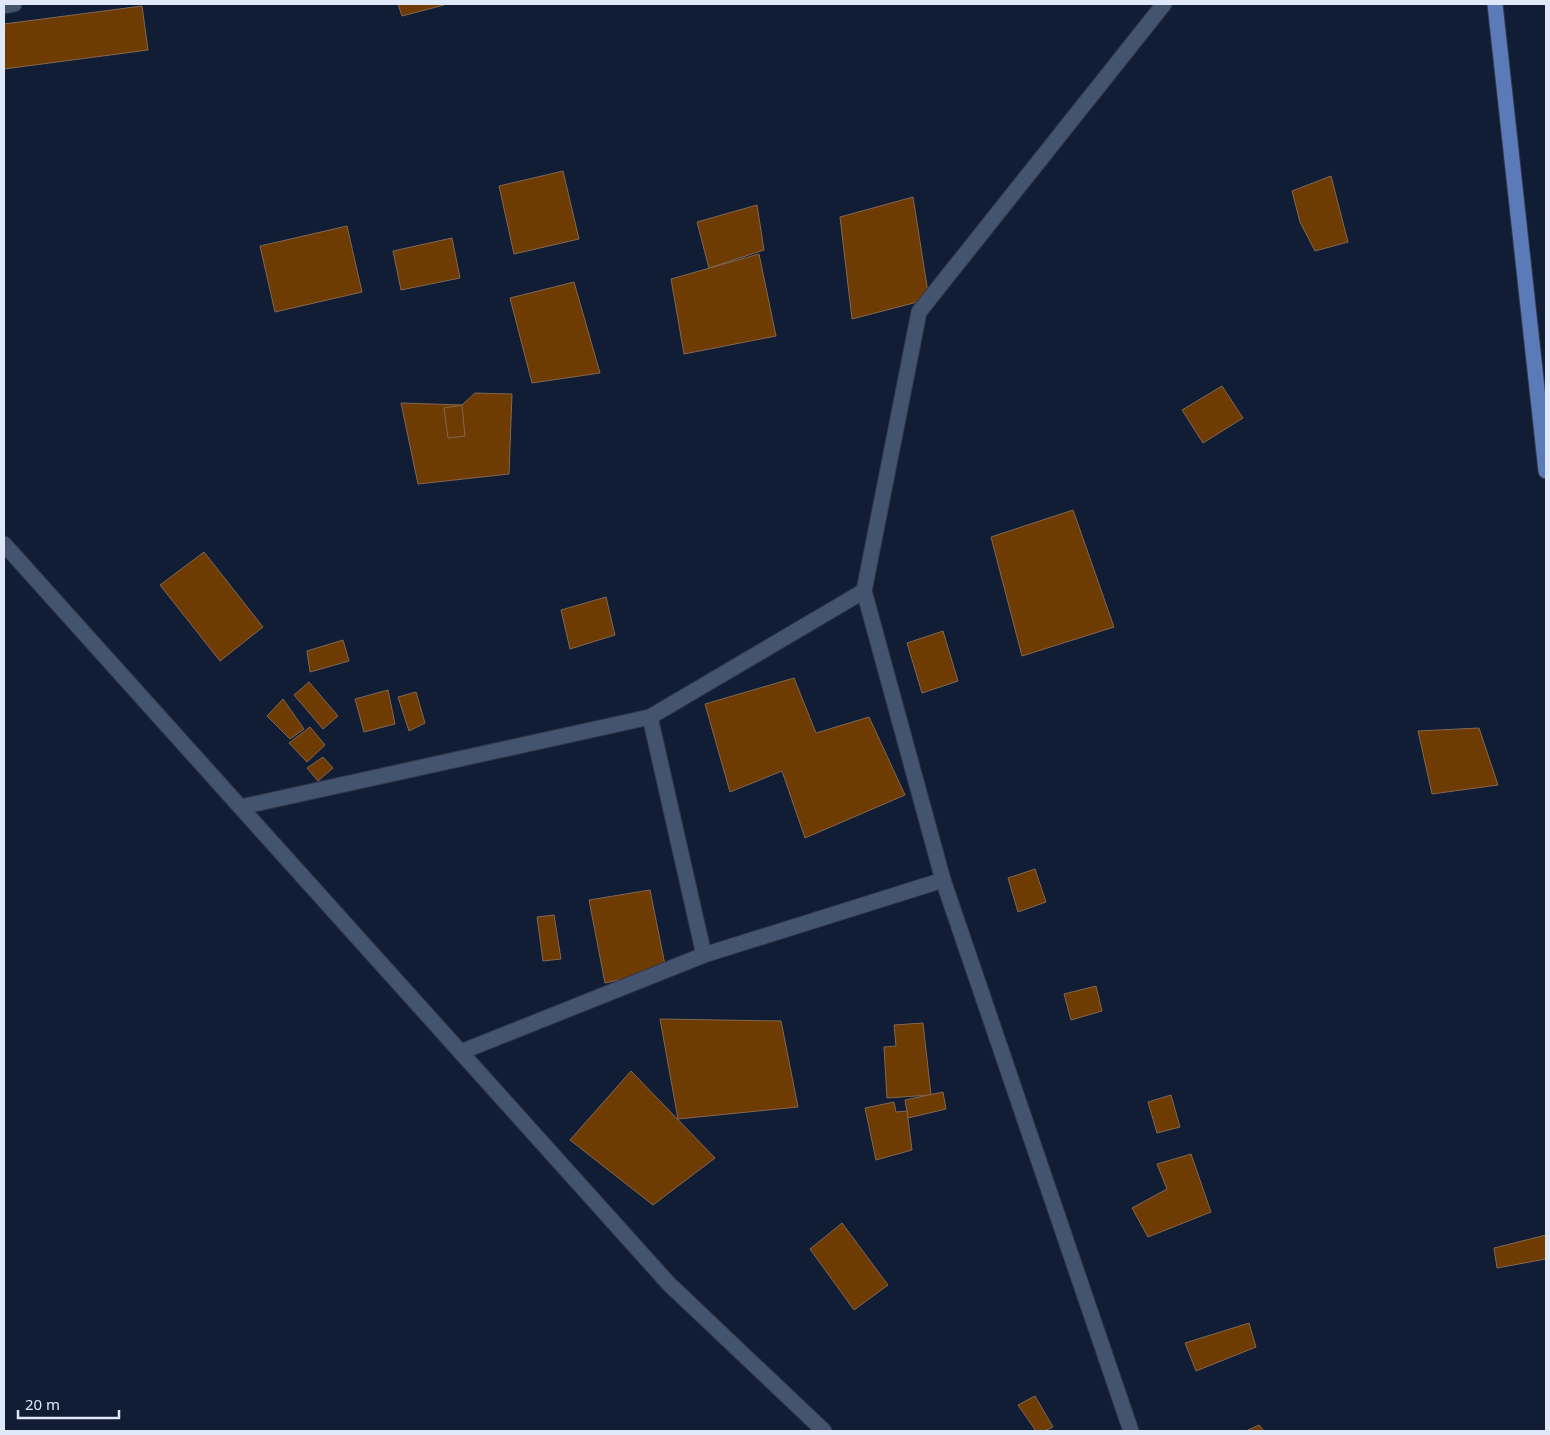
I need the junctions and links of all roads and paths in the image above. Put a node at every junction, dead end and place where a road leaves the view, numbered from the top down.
1 (14, 4) edge
2 (1164, 4) edge
3 (1495, 4) edge
4 (4, 6) edge
5 (1546, 470) edge
6 (4, 544) edge
7 (864, 591) junction
8 (650, 717) junction
9 (241, 807) junction
10 (943, 880) junction
11 (704, 956) junction
12 (461, 1052) junction
13 (824, 1431) edge
14 (1131, 1431) edge

1 - 4 street
2 - 7 street
3 - 5 main road
6 - 9 street
7 - 8 street
7 - 10 street
8 - 9 street
8 - 11 street
9 - 12 street
10 - 11 street
10 - 14 street
11 - 12 street
12 - 13 street

